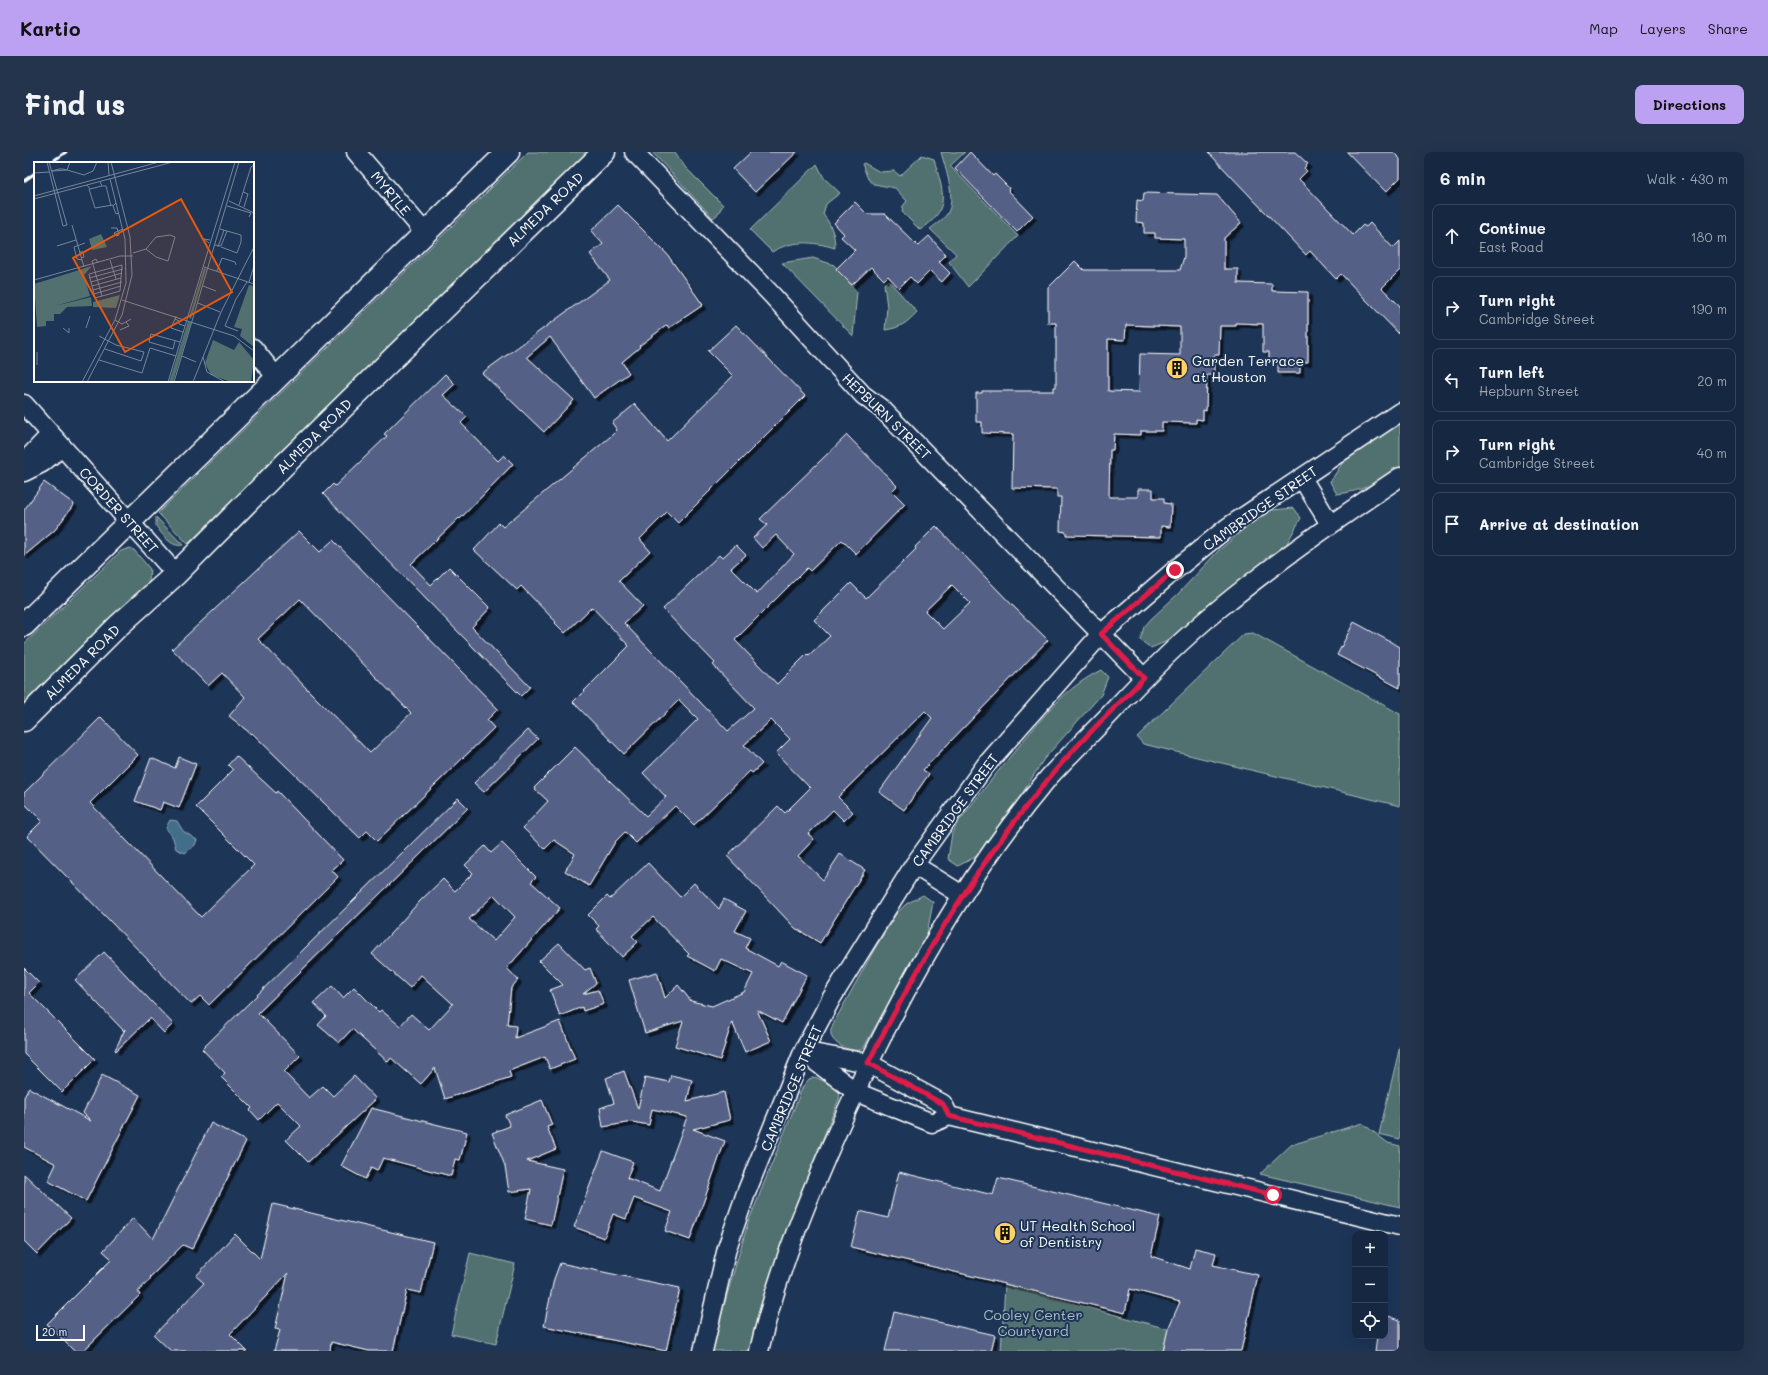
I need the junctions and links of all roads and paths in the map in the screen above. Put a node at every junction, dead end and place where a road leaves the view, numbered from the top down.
1 (356, 152) edge
2 (508, 152) edge
3 (604, 152) edge
4 (634, 152) edge
5 (426, 234) junction
6 (254, 349) edge
7 (278, 378) junction
8 (24, 404) edge
9 (1400, 412) edge
10 (57, 440) junction
11 (24, 465) edge
12 (24, 472) edge
13 (1400, 477) edge
14 (1302, 478) junction
15 (130, 523) junction
16 (1330, 524) junction
17 (176, 574) junction
18 (24, 625) edge
19 (1101, 634) junction
20 (1144, 678) junction
21 (24, 720) edge
22 (914, 865) junction
23 (962, 895) junction
24 (803, 1052) junction
25 (868, 1063) junction
26 (856, 1092) junction
27 (949, 1116) junction
28 (1400, 1226) edge
29 (703, 1351) edge
30 (759, 1351) edge

1 - 5 street, MYRTLE
2 - 5 main road
3 - 17 main road, ALMEDA ROAD
4 - 19 street, HEPBURN STREET
5 - 7 main road
6 - 7 street
7 - 15 main road
8 - 10 street, CORDER STREET
9 - 14 street, CAMBRIDGE STREET
10 - 11 street
10 - 12 street
10 - 15 street, CORDER STREET
13 - 16 street
14 - 16 street
14 - 19 street, CAMBRIDGE STREET
15 - 17 street, CORDER STREET
15 - 18 main road
16 - 20 street
17 - 21 main road, ALMEDA ROAD
19 - 20 street, HEPBURN STREET
19 - 22 street, CAMBRIDGE STREET
20 - 23 street
22 - 23 street
22 - 24 street, CAMBRIDGE STREET
23 - 25 street
24 - 25 street
24 - 26 street
24 - 29 street, CAMBRIDGE STREET
25 - 26 street
25 - 27 street
26 - 27 street
26 - 30 street
27 - 28 street

